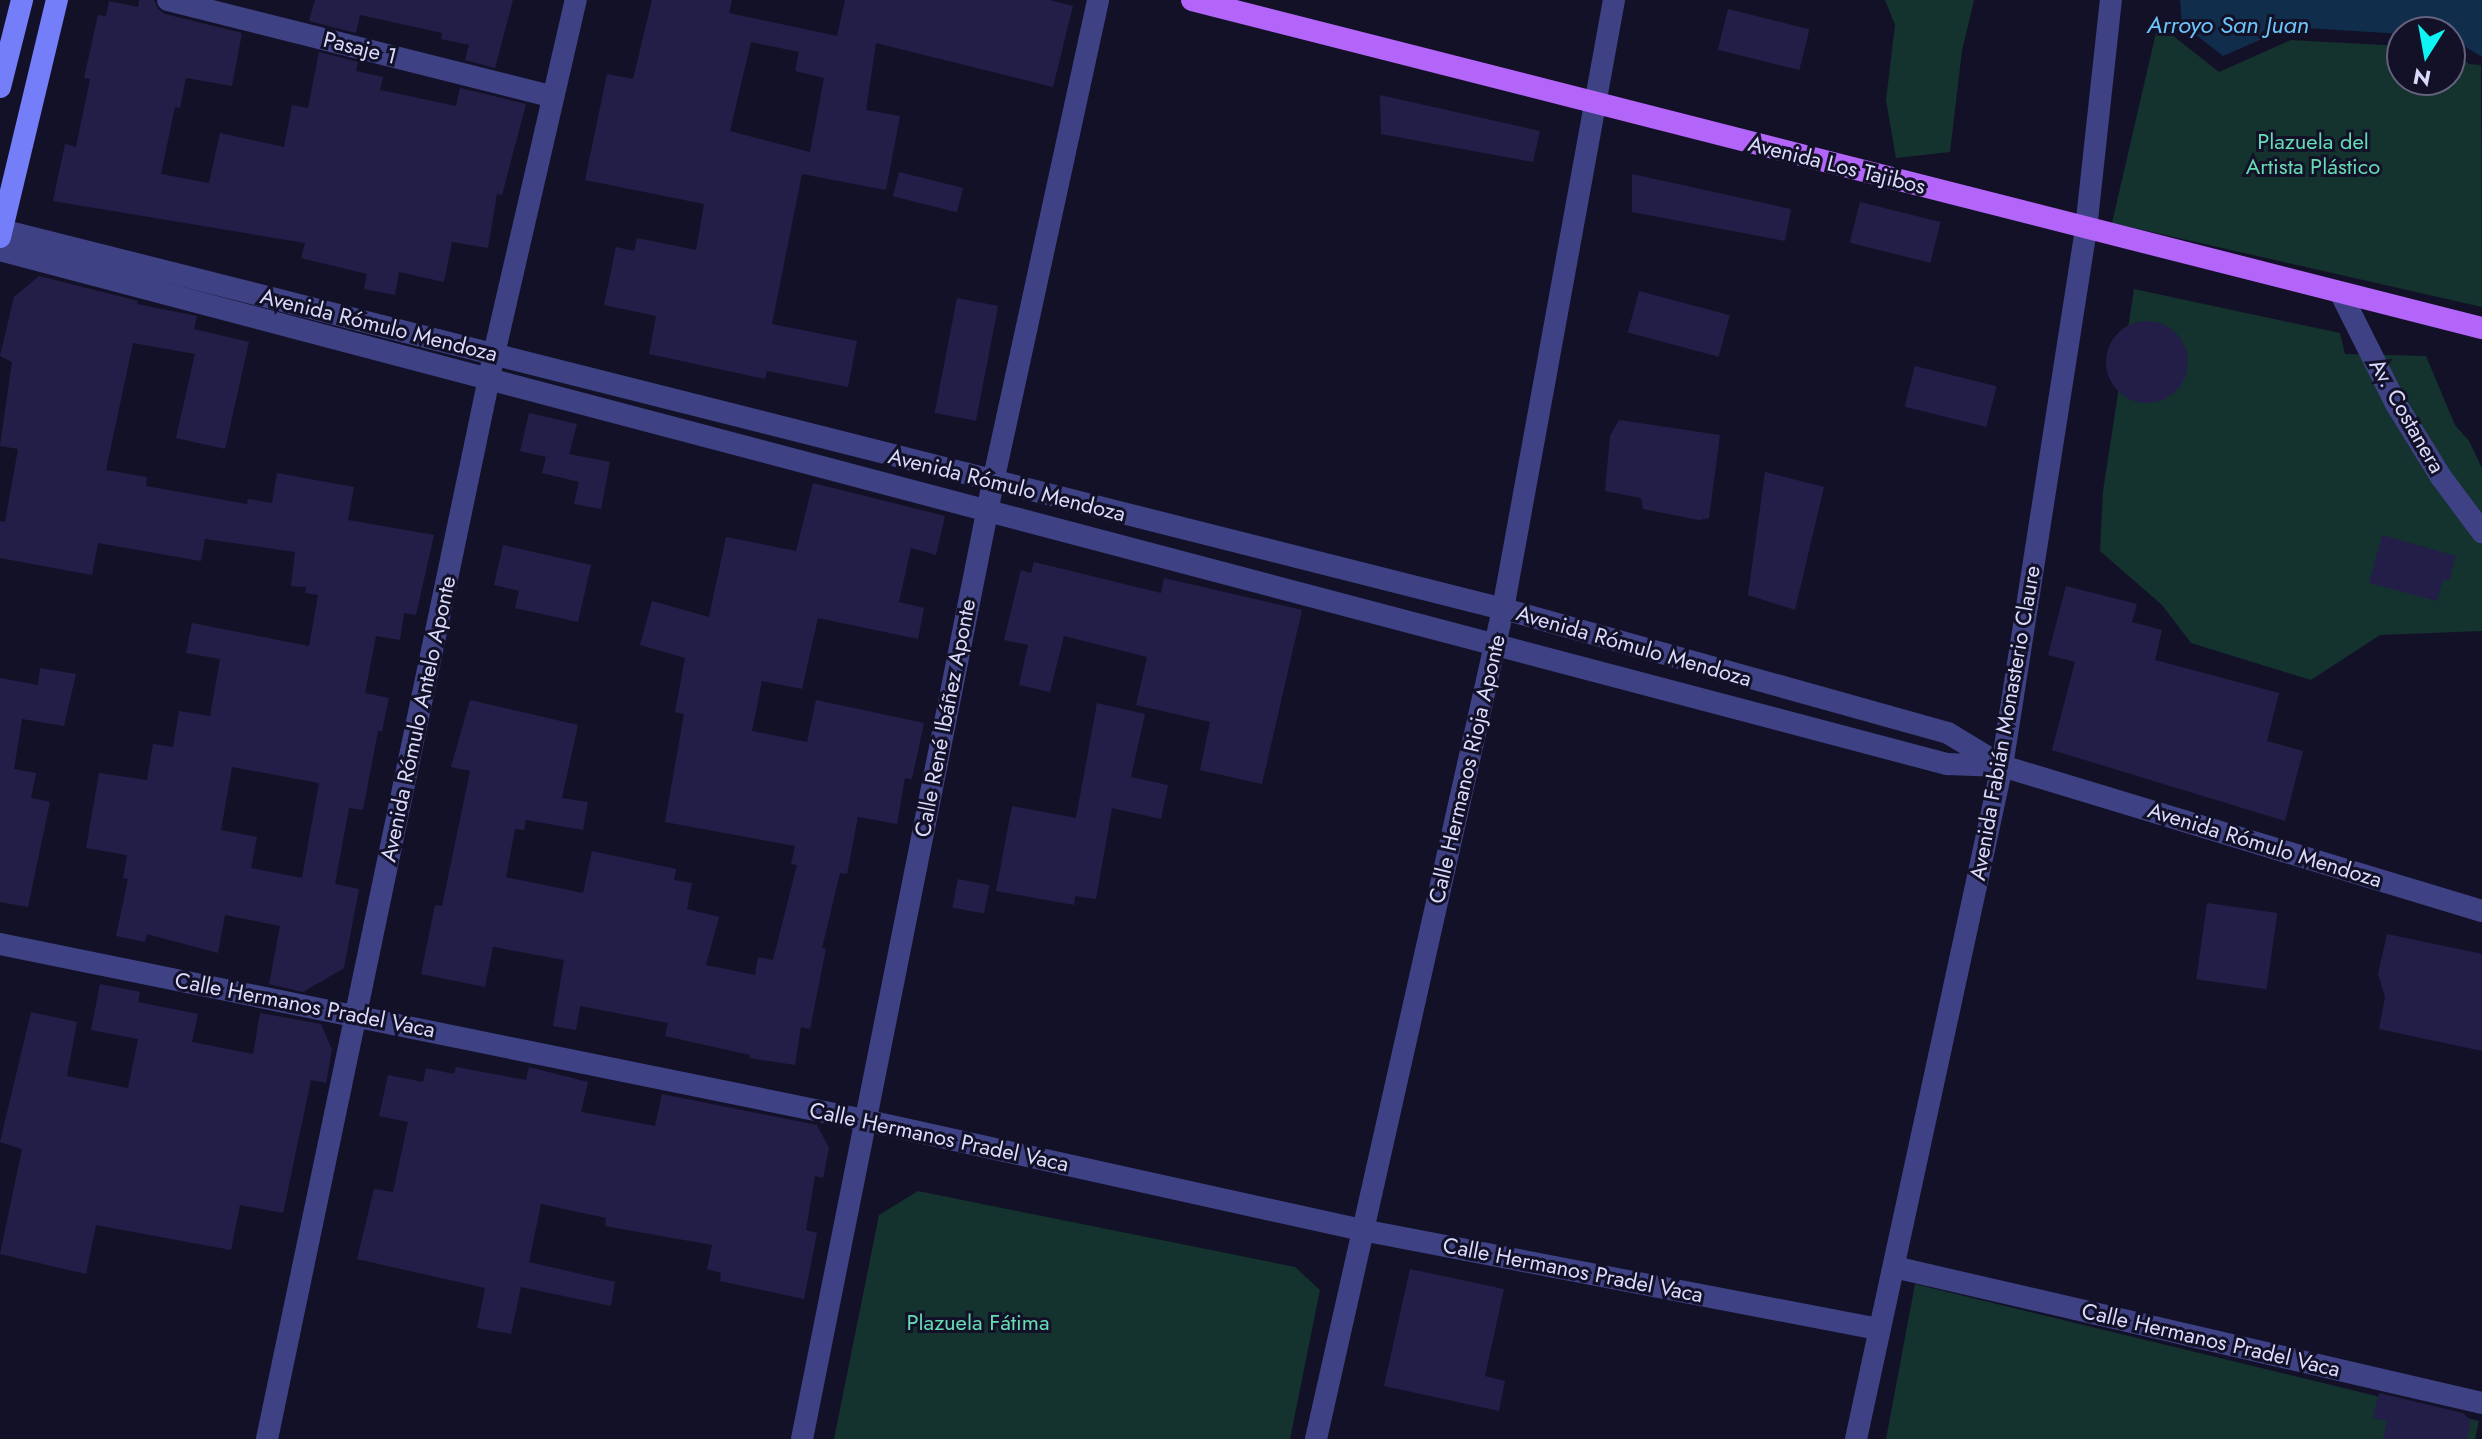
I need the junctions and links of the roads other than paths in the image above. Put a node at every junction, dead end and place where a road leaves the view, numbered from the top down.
1 (22, 0) edge
2 (57, 0) edge
3 (168, 0) edge
4 (576, 0) edge
5 (1098, 0) edge
6 (1192, 0) edge
7 (1614, 0) edge
8 (2111, 0) edge
9 (0, 87) edge
10 (551, 96) junction
11 (1597, 104) junction
12 (2086, 229) junction
13 (1, 239) edge
14 (2341, 294) junction
15 (2482, 328) edge
16 (494, 354) junction
17 (489, 380) junction
18 (993, 482) junction
19 (987, 511) junction
20 (2482, 532) edge
21 (1503, 609) junction
22 (1495, 645) junction
23 (2002, 766) junction
24 (2482, 911) edge
25 (0, 944) edge
26 (357, 1015) junction
27 (864, 1120) junction
28 (1362, 1230) junction
29 (1894, 1267) junction
30 (1878, 1329) junction
31 (2482, 1403) edge
32 (267, 1439) edge
33 (802, 1439) edge
34 (1316, 1439) edge
35 (1856, 1439) edge

1 - 9 main road
2 - 13 main road
3 - 10 street, Pasaje 1
4 - 10 street, Avenida Rómulo Antelo Aponte
5 - 18 street, Calle René Ibáñez Aponte
6 - 11 main road, Avenida Los Tajibos
7 - 11 street, Calle Hermanos Rioja Aponte
8 - 12 street, Avenida Fabián Monasterio Claure
10 - 16 street, Avenida Rómulo Antelo Aponte
11 - 12 main road, Avenida Los Tajibos
11 - 21 street, Calle Hermanos Rioja Aponte
12 - 14 main road, Avenida Los Tajibos
12 - 23 street, Avenida Fabián Monasterio Claure
13 - 16 street, Avenida Rómulo Mendoza
13 - 17 street, Avenida Rómulo Mendoza
14 - 15 main road, Avenida Los Tajibos
14 - 20 street, Av. Costanera
16 - 17 street, Avenida Rómulo Antelo Aponte
16 - 18 street, Avenida Rómulo Mendoza
17 - 19 street, Avenida Rómulo Mendoza
17 - 26 street, Avenida Rómulo Antelo Aponte
18 - 19 street, Calle René Ibáñez Aponte
18 - 21 street, Avenida Rómulo Mendoza
19 - 22 street, Avenida Rómulo Mendoza
19 - 27 street, Calle René Ibáñez Aponte
21 - 22 street, Calle Hermanos Rioja Aponte
21 - 23 street, Avenida Rómulo Mendoza
22 - 23 street, Avenida Rómulo Mendoza
22 - 28 street, Calle Hermanos Rioja Aponte
23 - 24 street, Avenida Rómulo Mendoza
23 - 29 street, Avenida Fabián Monasterio Claure
25 - 26 street, Calle Hermanos Pradel Vaca
26 - 27 street, Calle Hermanos Pradel Vaca
26 - 32 street, Avenida Rómulo Antelo Aponte
27 - 28 street, Calle Hermanos Pradel Vaca
27 - 33 street, Calle René Ibáñez Aponte
28 - 30 street, Calle Hermanos Pradel Vaca
28 - 34 street, Calle Hermanos Rioja Aponte
29 - 30 street, Avenida Fabián Monasterio Claure
29 - 31 street, Calle Hermanos Pradel Vaca
30 - 35 street, Avenida Fabián Monasterio Claure

